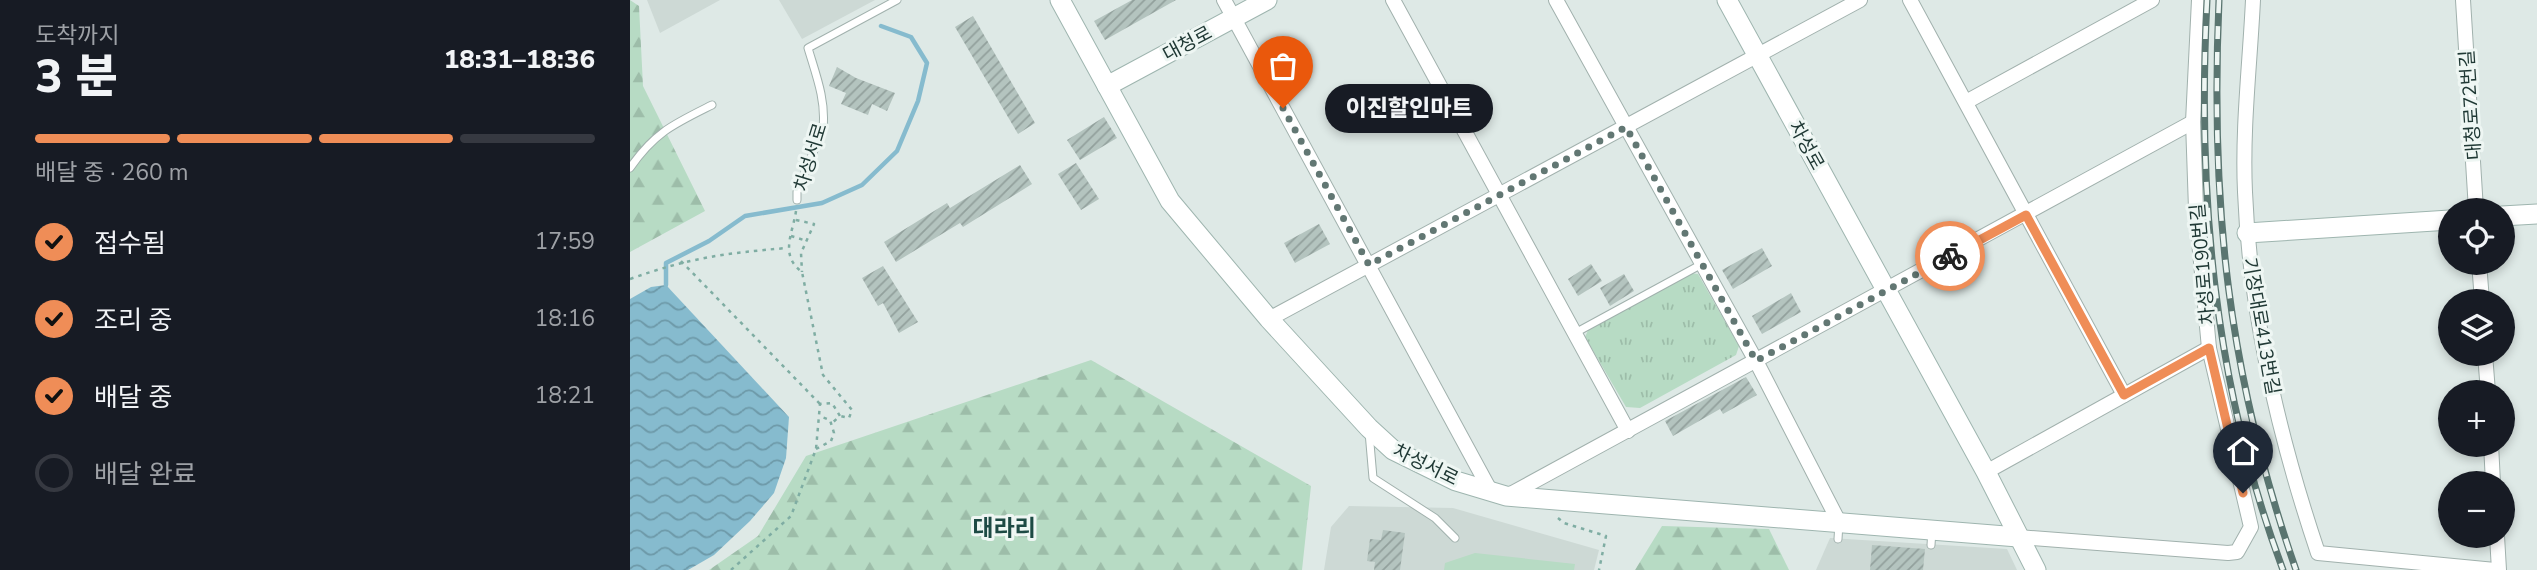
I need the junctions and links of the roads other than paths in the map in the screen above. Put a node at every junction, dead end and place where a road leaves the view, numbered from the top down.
1 (897, 0) edge
2 (1060, 0) edge
3 (1224, 0) edge
4 (1267, 0) edge
5 (1394, 0) edge
6 (1556, 0) edge
7 (1727, 0) edge
8 (1860, 0) edge
9 (1910, 0) edge
10 (2199, 0) edge
11 (2253, 0) edge
12 (2463, 0) edge
13 (2146, 1) edge
14 (1233, 18) junction
15 (1757, 56) junction
16 (1107, 86) junction
17 (1966, 102) junction
18 (712, 105) dead end
19 (2193, 122) junction
20 (1626, 127) junction
21 (630, 168) edge
22 (1500, 195) junction
23 (2475, 198) edge
24 (797, 200) dead end
25 (2537, 214) edge
26 (2026, 215) junction
27 (2515, 215) edge
28 (2438, 221) edge
29 (2247, 233) junction
30 (1702, 264) junction
31 (1369, 265) junction
32 (1888, 290) junction
33 (1269, 319) junction
34 (1575, 333) junction
35 (2209, 348) junction
36 (1756, 361) junction
37 (2124, 395) junction
38 (1369, 428) junction
39 (1628, 430) junction
40 (1986, 472) junction
41 (1498, 493) junction
42 (1838, 530) junction
43 (2018, 537) junction
44 (1454, 538) dead end
45 (2497, 548) edge
46 (2036, 570) edge
47 (2497, 570) edge

1 - 24 lane, 차성서로
2 - 16 street, 차성서로
3 - 14 street
4 - 14 street, 대청로
5 - 22 street
6 - 20 street
7 - 15 street, 차성로
8 - 15 street
9 - 17 street
10 - 19 street, 차성로190번길
11 - 29 street, 기장대로413번길
12 - 23 street, 대청로72번길
13 - 17 street
14 - 16 street, 대청로
14 - 31 street
15 - 20 street
15 - 32 street, 차성로
16 - 33 street, 차성서로
17 - 26 street
18 - 21 lane
19 - 26 street
19 - 35 street, 차성로190번길
20 - 22 street
20 - 30 street
22 - 31 street
22 - 34 street
25 - 27 street
26 - 32 street
26 - 37 street
28 - 29 street
29 - 47 street, 기장대로413번길
30 - 34 lane
30 - 36 street
31 - 33 street
31 - 41 street
32 - 36 street
32 - 40 street, 차성로
33 - 38 street, 차성서로
34 - 39 street
35 - 37 street
35 - 43 street, 차성로190번길
36 - 39 street
36 - 42 street
37 - 40 street
38 - 41 street, 차성서로
38 - 44 lane
39 - 41 street
40 - 43 street, 차성로
41 - 42 street, 차성서로
42 - 43 street, 차성서로
43 - 46 street, 차성로
45 - 47 street

